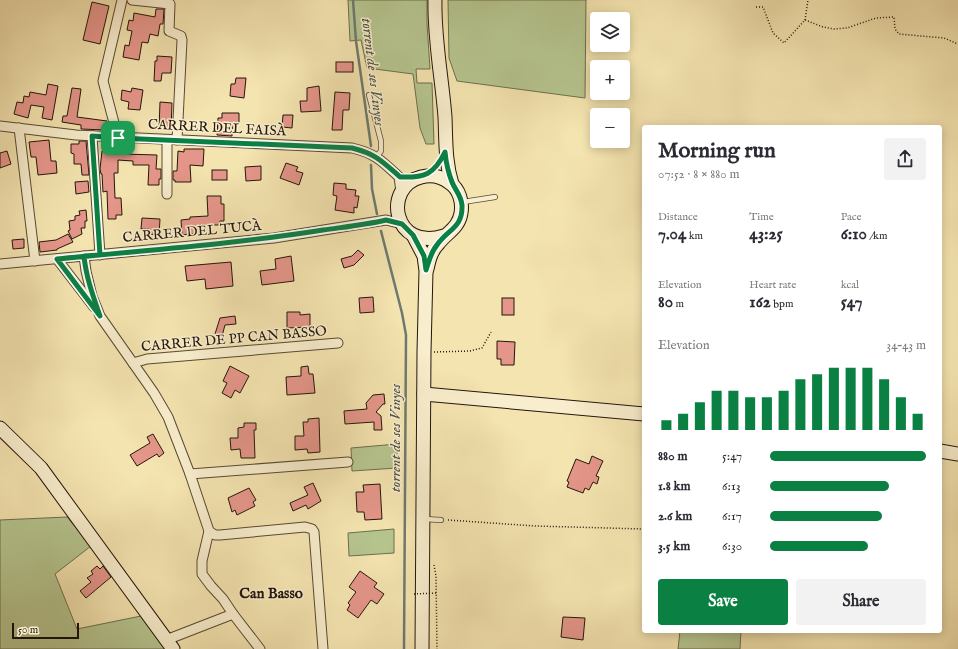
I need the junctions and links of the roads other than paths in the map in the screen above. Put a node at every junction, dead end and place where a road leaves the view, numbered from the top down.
1 (122, 0) edge
2 (132, 0) edge
3 (435, 0) edge
4 (369, 95) dead end
5 (0, 126) edge
6 (19, 128) junction
7 (92, 136) junction
8 (118, 138) junction
9 (167, 140) junction
10 (177, 140) junction
11 (445, 152) junction
12 (376, 156) junction
13 (422, 176) junction
14 (400, 177) junction
15 (452, 184) junction
16 (401, 192) junction
17 (167, 194) dead end
18 (494, 197) dead end
19 (462, 202) junction
20 (398, 206) junction
21 (386, 220) junction
22 (402, 224) junction
23 (413, 235) junction
24 (444, 236) junction
25 (100, 255) junction
26 (84, 256) junction
27 (57, 259) junction
28 (35, 261) junction
29 (0, 264) edge
30 (426, 270) junction
31 (100, 316) junction
32 (338, 343) dead end
33 (133, 363) junction
34 (424, 394) junction
35 (642, 414) edge
36 (0, 428) edge
37 (942, 451) edge
38 (958, 454) edge
39 (348, 462) dead end
40 (190, 474) junction
41 (422, 519) junction
42 (440, 520) road end
43 (209, 531) junction
44 (233, 614) junction
45 (169, 644) edge
46 (260, 649) edge
47 (323, 649) edge
48 (422, 649) edge

1 - 8 street
2 - 10 street
3 - 11 main road
4 - 12 lane
5 - 6 street, CARRER DEL FAISÀ
6 - 7 street, CARRER DEL FAISÀ
6 - 28 street
7 - 8 street, CARRER DEL FAISÀ
7 - 25 street
8 - 9 street, CARRER DEL FAISÀ
9 - 10 street, CARRER DEL FAISÀ
9 - 17 street
10 - 12 street, CARRER DEL FAISÀ
11 - 13 main road
11 - 15 main road
12 - 14 street, CARRER DEL FAISÀ
13 - 14 street
13 - 15 main road
13 - 16 main road
14 - 16 street
15 - 19 main road
16 - 20 main road
18 - 19 lane
19 - 24 main road
20 - 21 street
20 - 22 main road
21 - 22 street, CARRER DEL TUCÀ
21 - 25 street, CARRER DEL TUCÀ
22 - 23 main road
23 - 24 main road
23 - 30 main road
24 - 30 main road
25 - 26 street, CARRER DEL TUCÀ
26 - 27 street, CARRER DEL TUCÀ
26 - 31 street
27 - 28 street, CARRER DEL TUCÀ
27 - 31 street
28 - 29 street, CARRER DEL TUCÀ
30 - 34 main road
31 - 33 street
32 - 33 street, CARRER DE PP CAN BASSO
33 - 40 street
34 - 35 main road
34 - 41 main road
36 - 45 main road
37 - 38 main road
39 - 40 street
40 - 43 street
41 - 42 lane
41 - 48 main road
43 - 44 street
43 - 47 street
44 - 45 street
44 - 46 street

